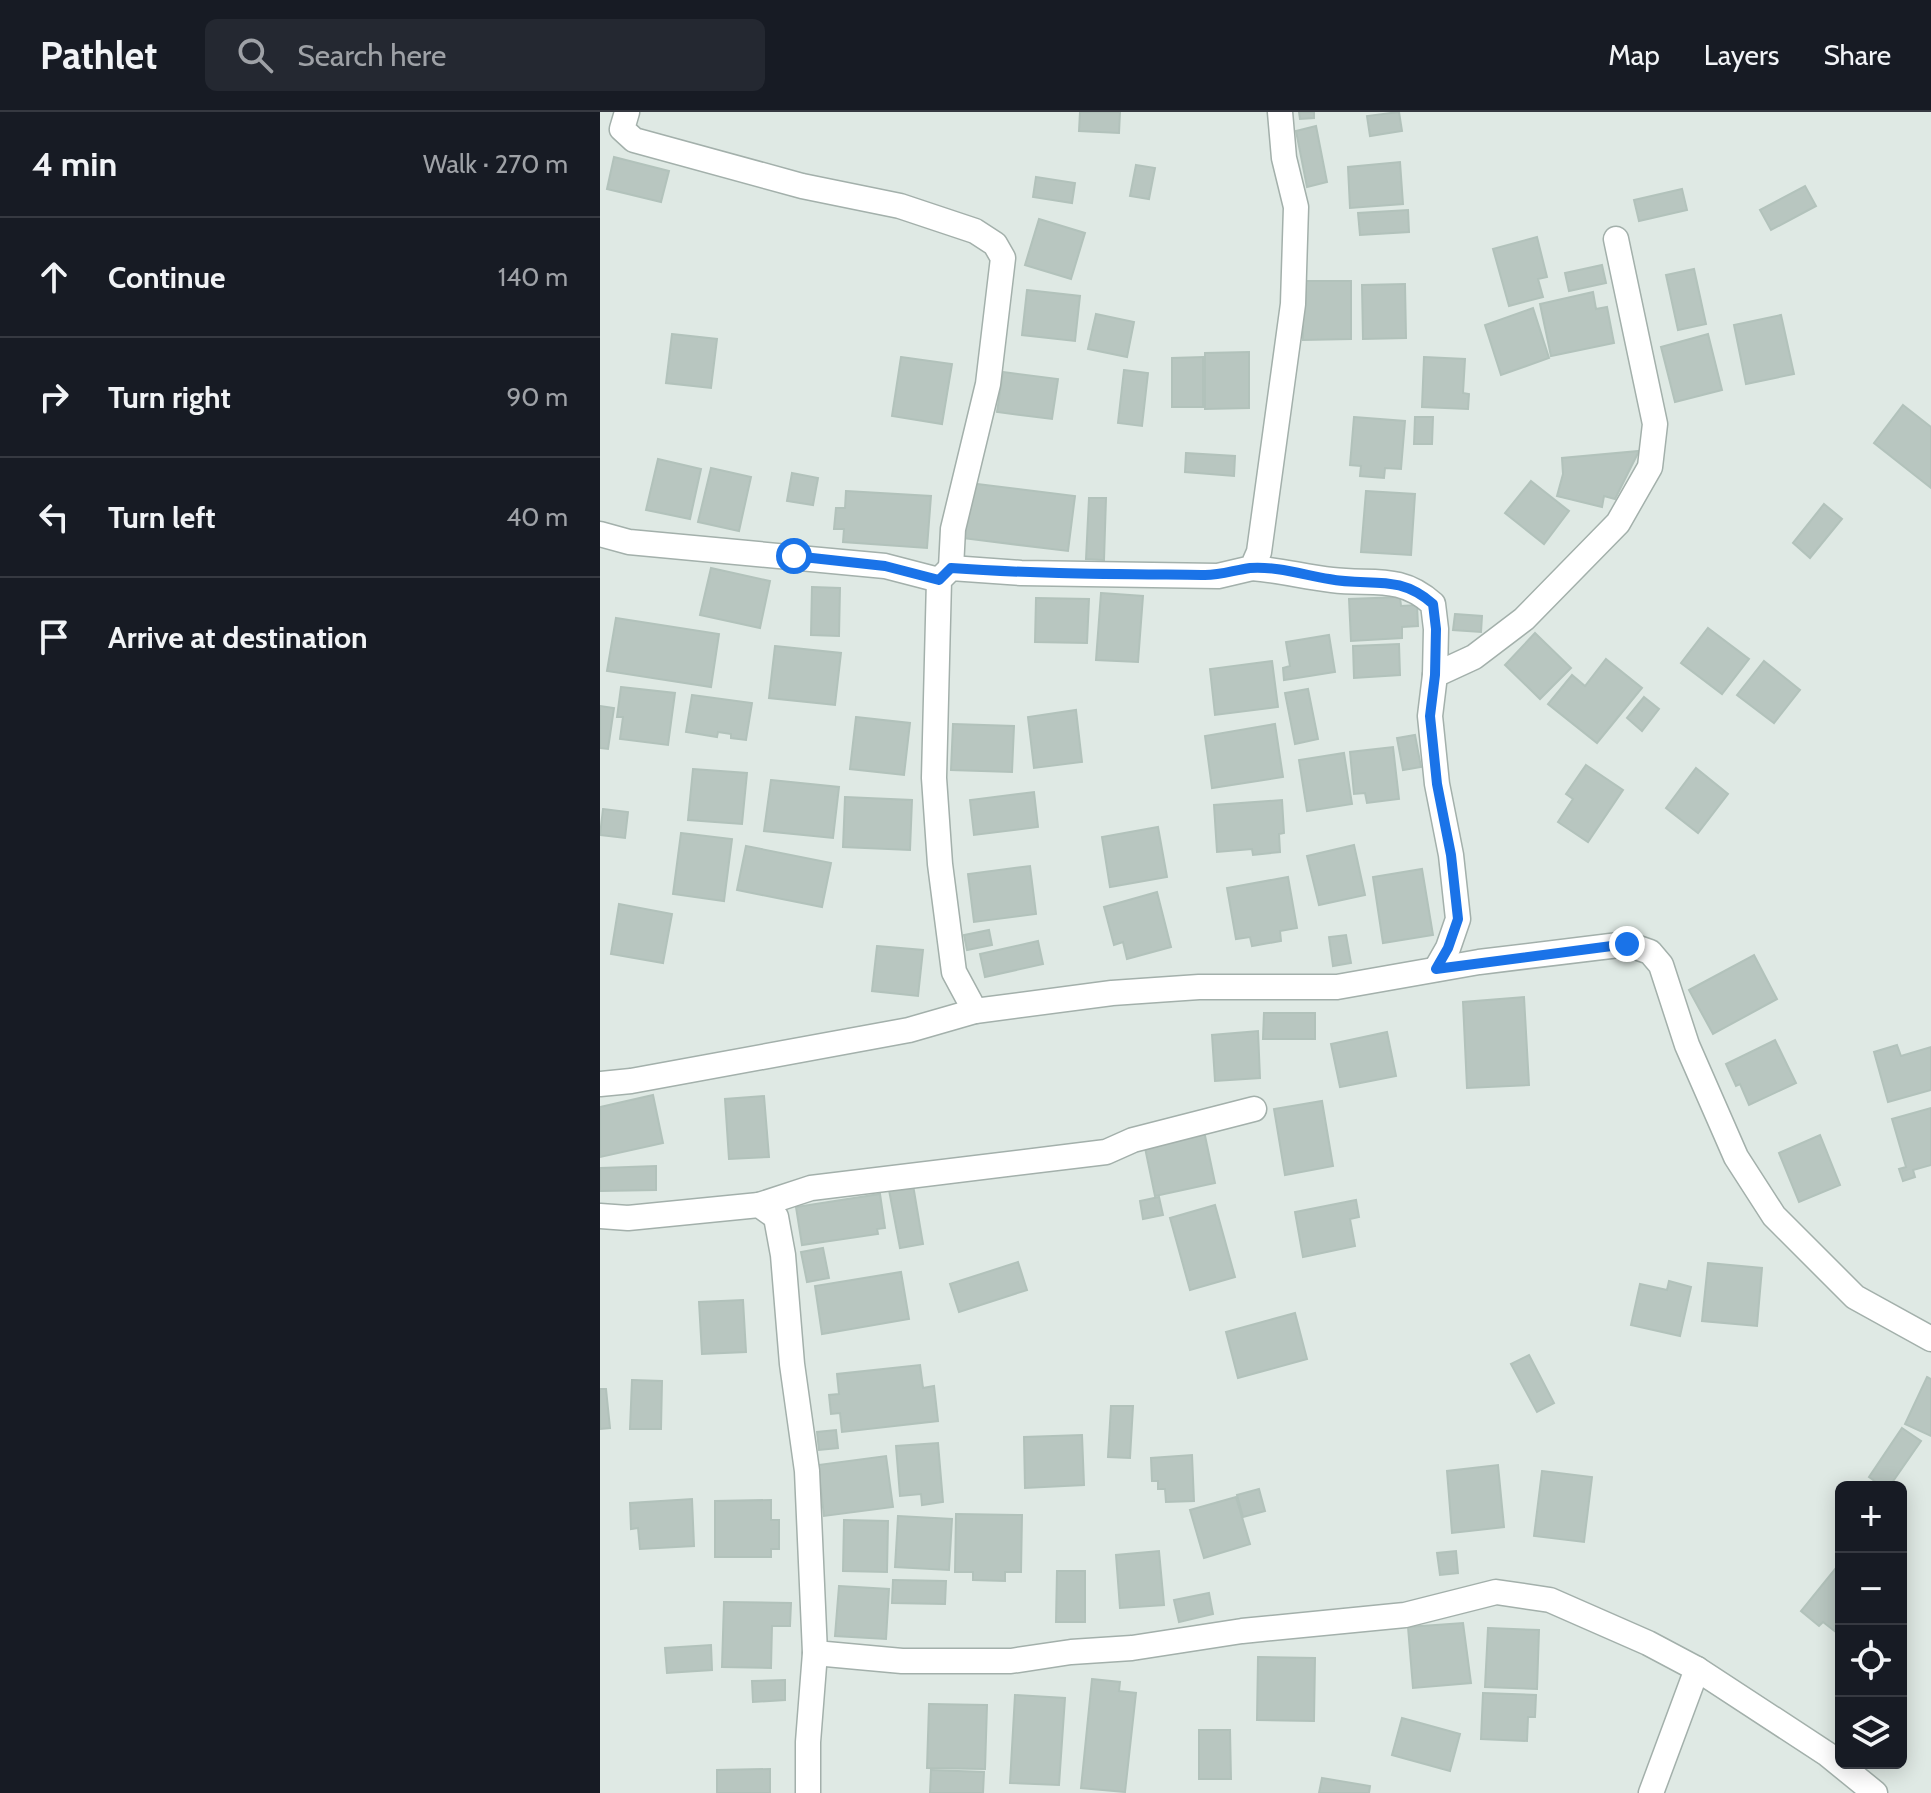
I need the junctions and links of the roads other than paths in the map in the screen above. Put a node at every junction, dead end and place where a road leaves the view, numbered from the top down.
1 (627, 112) edge
2 (1280, 112) edge
3 (1616, 239) dead end
4 (600, 534) edge
5 (1252, 568) junction
6 (945, 574) junction
7 (1435, 675) junction
8 (1436, 969) junction
9 (975, 1011) junction
10 (600, 1084) edge
11 (1254, 1109) dead end
12 (759, 1205) junction
13 (600, 1216) edge
14 (1931, 1339) edge
15 (815, 1653) junction
16 (1697, 1669) junction
17 (808, 1793) edge
18 (1651, 1793) edge
19 (1875, 1793) edge

1 - 6 street
2 - 5 street
3 - 7 street
4 - 6 street
5 - 6 street
5 - 7 street
6 - 9 street
7 - 8 street
8 - 9 street
8 - 14 street
9 - 10 street
11 - 12 street
12 - 13 street
12 - 15 street
15 - 16 street
15 - 17 street
16 - 18 street
16 - 19 street

